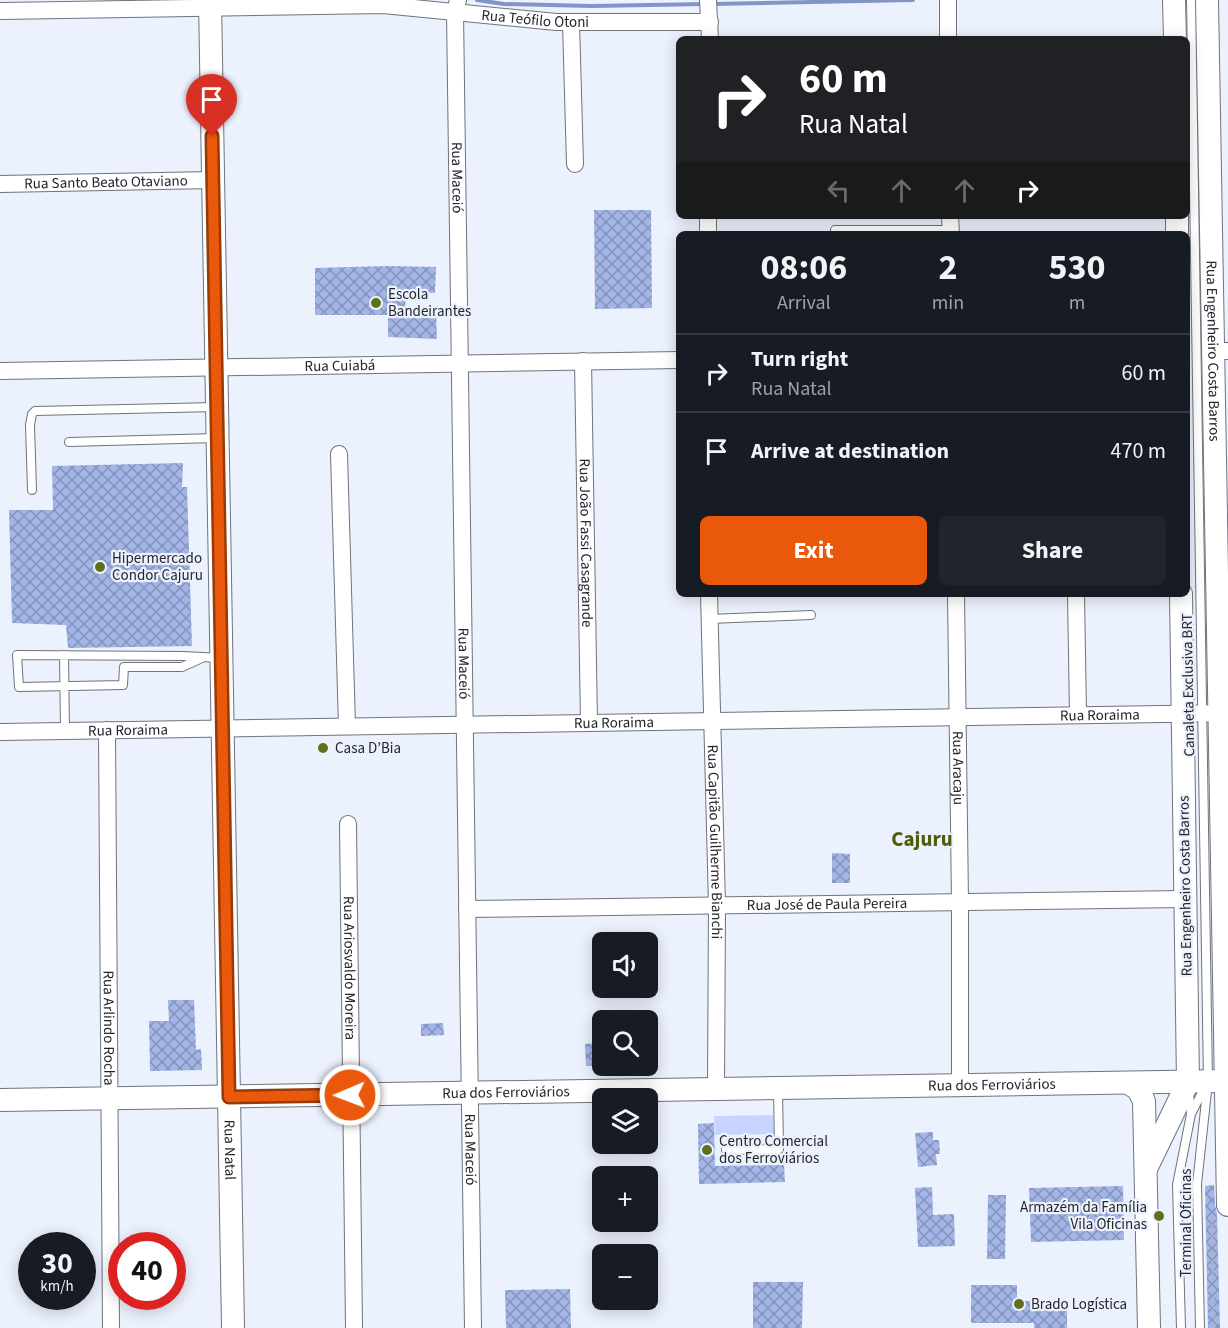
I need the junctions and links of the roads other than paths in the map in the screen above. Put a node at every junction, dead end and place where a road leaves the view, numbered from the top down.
1 (1174, 0) edge
2 (1191, 0) edge
3 (1207, 0) edge
4 (210, 4) edge
5 (947, 5) edge
6 (457, 6) edge
7 (0, 10) edge
8 (709, 11) edge
9 (571, 22) junction
10 (710, 36) edge
11 (948, 36) edge
12 (1174, 36) edge
13 (575, 164) dead end
14 (213, 180) junction
15 (0, 184) edge
16 (950, 227) edge
17 (834, 230) dead end
18 (1220, 351) edge
19 (676, 360) edge
20 (583, 362) junction
21 (460, 363) junction
22 (216, 367) junction
23 (0, 371) edge
24 (217, 407) junction
25 (217, 438) junction
26 (69, 442) dead end
27 (339, 454) dead end
28 (32, 490) dead end
29 (709, 597) edge
30 (956, 597) edge
31 (1076, 597) edge
32 (1182, 597) edge
33 (811, 615) dead end
34 (710, 619) junction
35 (64, 655) junction
36 (212, 658) junction
37 (65, 685) junction
38 (1208, 713) edge
39 (1078, 715) junction
40 (958, 717) junction
41 (713, 721) junction
42 (589, 723) junction
43 (465, 724) junction
44 (347, 726) junction
45 (223, 728) junction
46 (106, 730) junction
47 (65, 731) junction
48 (0, 732) edge
49 (348, 824) dead end
50 (1185, 899) junction
51 (960, 902) junction
52 (717, 906) junction
53 (467, 909) junction
54 (1226, 950) edge
55 (1227, 1052) edge
56 (1207, 1082) junction
57 (1128, 1083) junction
58 (960, 1086) junction
59 (778, 1088) junction
60 (716, 1089) junction
61 (470, 1093) junction
62 (350, 1095) junction
63 (229, 1097) junction
64 (110, 1099) junction
65 (0, 1100) edge
66 (1191, 1114) junction
67 (726, 1150) dead end
68 (1228, 1156) edge
69 (1146, 1169) junction
70 (1220, 1207) edge
71 (111, 1328) edge
72 (233, 1328) edge
73 (354, 1328) edge
74 (473, 1328) edge
75 (1149, 1328) edge
76 (1181, 1328) edge
77 (1200, 1328) edge

1 - 12 street
2 - 38 lane, Canaleta Exclusiva BRT
3 - 18 street, Rua Engenheiro Costa Barros
4 - 6 street, Rua Teófilo Otoni
4 - 7 street, Rua Teófilo Otoni
4 - 14 street, Rua Natal
5 - 11 street
6 - 9 street, Rua Teófilo Otoni
6 - 21 street, Rua Maceió
8 - 9 street, Rua Teófilo Otoni
8 - 10 street
9 - 13 street
14 - 15 street, Rua Santo Beato Otaviano
14 - 22 street, Rua Natal
16 - 17 lane
18 - 38 street, Rua Engenheiro Costa Barros
19 - 20 street, Rua Cuiabá
20 - 21 street, Rua Cuiabá
20 - 42 street, Rua João Fassi Casagrande
21 - 22 street, Rua Cuiabá
21 - 43 street, Rua Maceió
22 - 23 street, Rua Cuiabá
22 - 24 street, Rua Natal
24 - 25 street, Rua Natal
24 - 28 lane
25 - 26 lane
25 - 36 street, Rua Natal
27 - 44 street
29 - 34 street, Rua Capitão Guilherme Bianchi
30 - 40 street, Rua Aracaju
31 - 39 street
32 - 38 street, Rua Engenheiro Costa Barros
33 - 34 lane
34 - 41 street, Rua Capitão Guilherme Bianchi
35 - 36 lane
35 - 37 lane
35 - 37 lane
36 - 37 lane
36 - 45 street, Rua Natal
37 - 47 lane
38 - 39 street, Rua Roraima
38 - 50 street, Rua Engenheiro Costa Barros
38 - 54 street, Rua Engenheiro Costa Barros
38 - 56 lane, Canaleta Exclusiva BRT
39 - 40 street, Rua Roraima
40 - 41 street, Rua Roraima
40 - 51 street, Rua Aracaju
41 - 42 street, Rua Roraima
41 - 52 street, Rua Capitão Guilherme Bianchi
42 - 43 street, Rua Roraima
43 - 44 street, Rua Roraima
43 - 53 street, Rua Maceió
44 - 45 street, Rua Roraima
45 - 46 street, Rua Roraima
45 - 63 street, Rua Natal
46 - 47 street, Rua Roraima
46 - 64 street, Rua Arlindo Rocha
47 - 48 street, Rua Roraima
49 - 62 street, Rua Ariosvaldo Moreira
50 - 51 street, Rua José de Paula Pereira
50 - 56 street, Rua Engenheiro Costa Barros
51 - 52 street, Rua José de Paula Pereira
51 - 58 street, Rua Aracaju
52 - 53 street, Rua José de Paula Pereira
52 - 60 street, Rua Capitão Guilherme Bianchi
53 - 61 street, Rua Maceió
54 - 55 street, Rua Engenheiro Costa Barros
55 - 56 street, Rua Engenheiro Costa Barros
56 - 57 street, Rua dos Ferroviários
56 - 66 lane, Terminal Oficinas
56 - 66 lane, Canaleta Exclusiva BRT
56 - 68 street, Rua Engenheiro Costa Barros
56 - 69 street, Rua Engenheiro Costa Barros
56 - 77 lane, Terminal Oficinas
57 - 58 street, Rua dos Ferroviários
57 - 69 street, Rua Engenheiro Costa Barros
58 - 59 street, Rua dos Ferroviários
59 - 60 street, Rua dos Ferroviários
59 - 67 lane
60 - 61 street, Rua dos Ferroviários
61 - 62 street, Rua dos Ferroviários
61 - 74 street, Rua Maceió
62 - 63 street, Rua dos Ferroviários
62 - 73 street, Rua Ariosvaldo Moreira
63 - 64 street, Rua dos Ferroviários
63 - 72 street, Rua Natal
64 - 65 street, Rua dos Ferroviários
64 - 71 street, Rua Arlindo Rocha
66 - 76 lane, Terminal Oficinas
68 - 70 street, Rua Engenheiro Costa Barros
69 - 75 street, Rua Engenheiro Costa Barros

